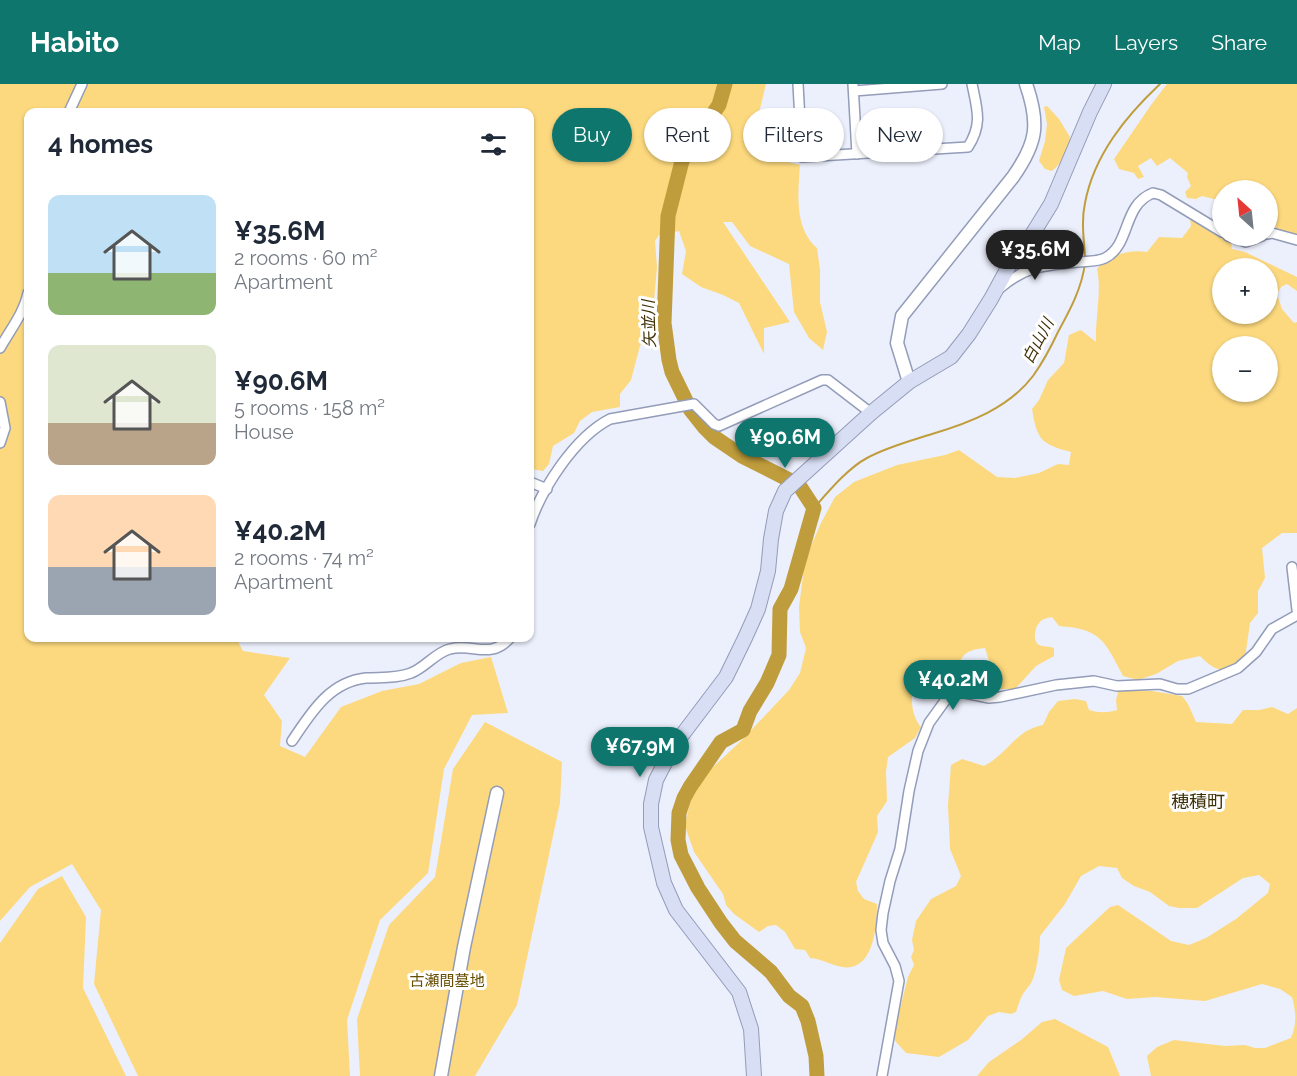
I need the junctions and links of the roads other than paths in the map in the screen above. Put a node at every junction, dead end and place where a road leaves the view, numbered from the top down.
1 (82, 84) edge
2 (798, 84) edge
3 (942, 84) edge
4 (972, 84) edge
5 (1026, 84) edge
6 (1104, 84) edge
7 (853, 87) edge
8 (71, 108) edge
9 (856, 127) edge
10 (943, 149) edge
11 (856, 154) edge
12 (1212, 226) edge
13 (1278, 235) edge
14 (1297, 240) edge
15 (991, 299) junction
16 (24, 308) edge
17 (0, 348) edge
18 (909, 382) junction
19 (0, 402) edge
20 (871, 413) junction
21 (0, 443) edge
22 (534, 484) edge
23 (547, 489) junction
24 (534, 516) edge
25 (1292, 567) dead end
26 (1297, 610) edge
27 (1297, 615) edge
28 (506, 642) edge
29 (292, 741) dead end
30 (497, 793) dead end
31 (441, 1076) edge
32 (754, 1076) edge
33 (882, 1076) edge

1 - 8 street
2 - 11 street
3 - 7 street
4 - 10 street
5 - 18 street
6 - 15 main road
7 - 9 street
12 - 15 street
13 - 14 street
15 - 18 main road
16 - 17 street
18 - 20 main road
19 - 21 street
20 - 23 street
20 - 32 main road
22 - 23 street
23 - 24 street
25 - 26 street
27 - 33 street
28 - 29 street
30 - 31 street

